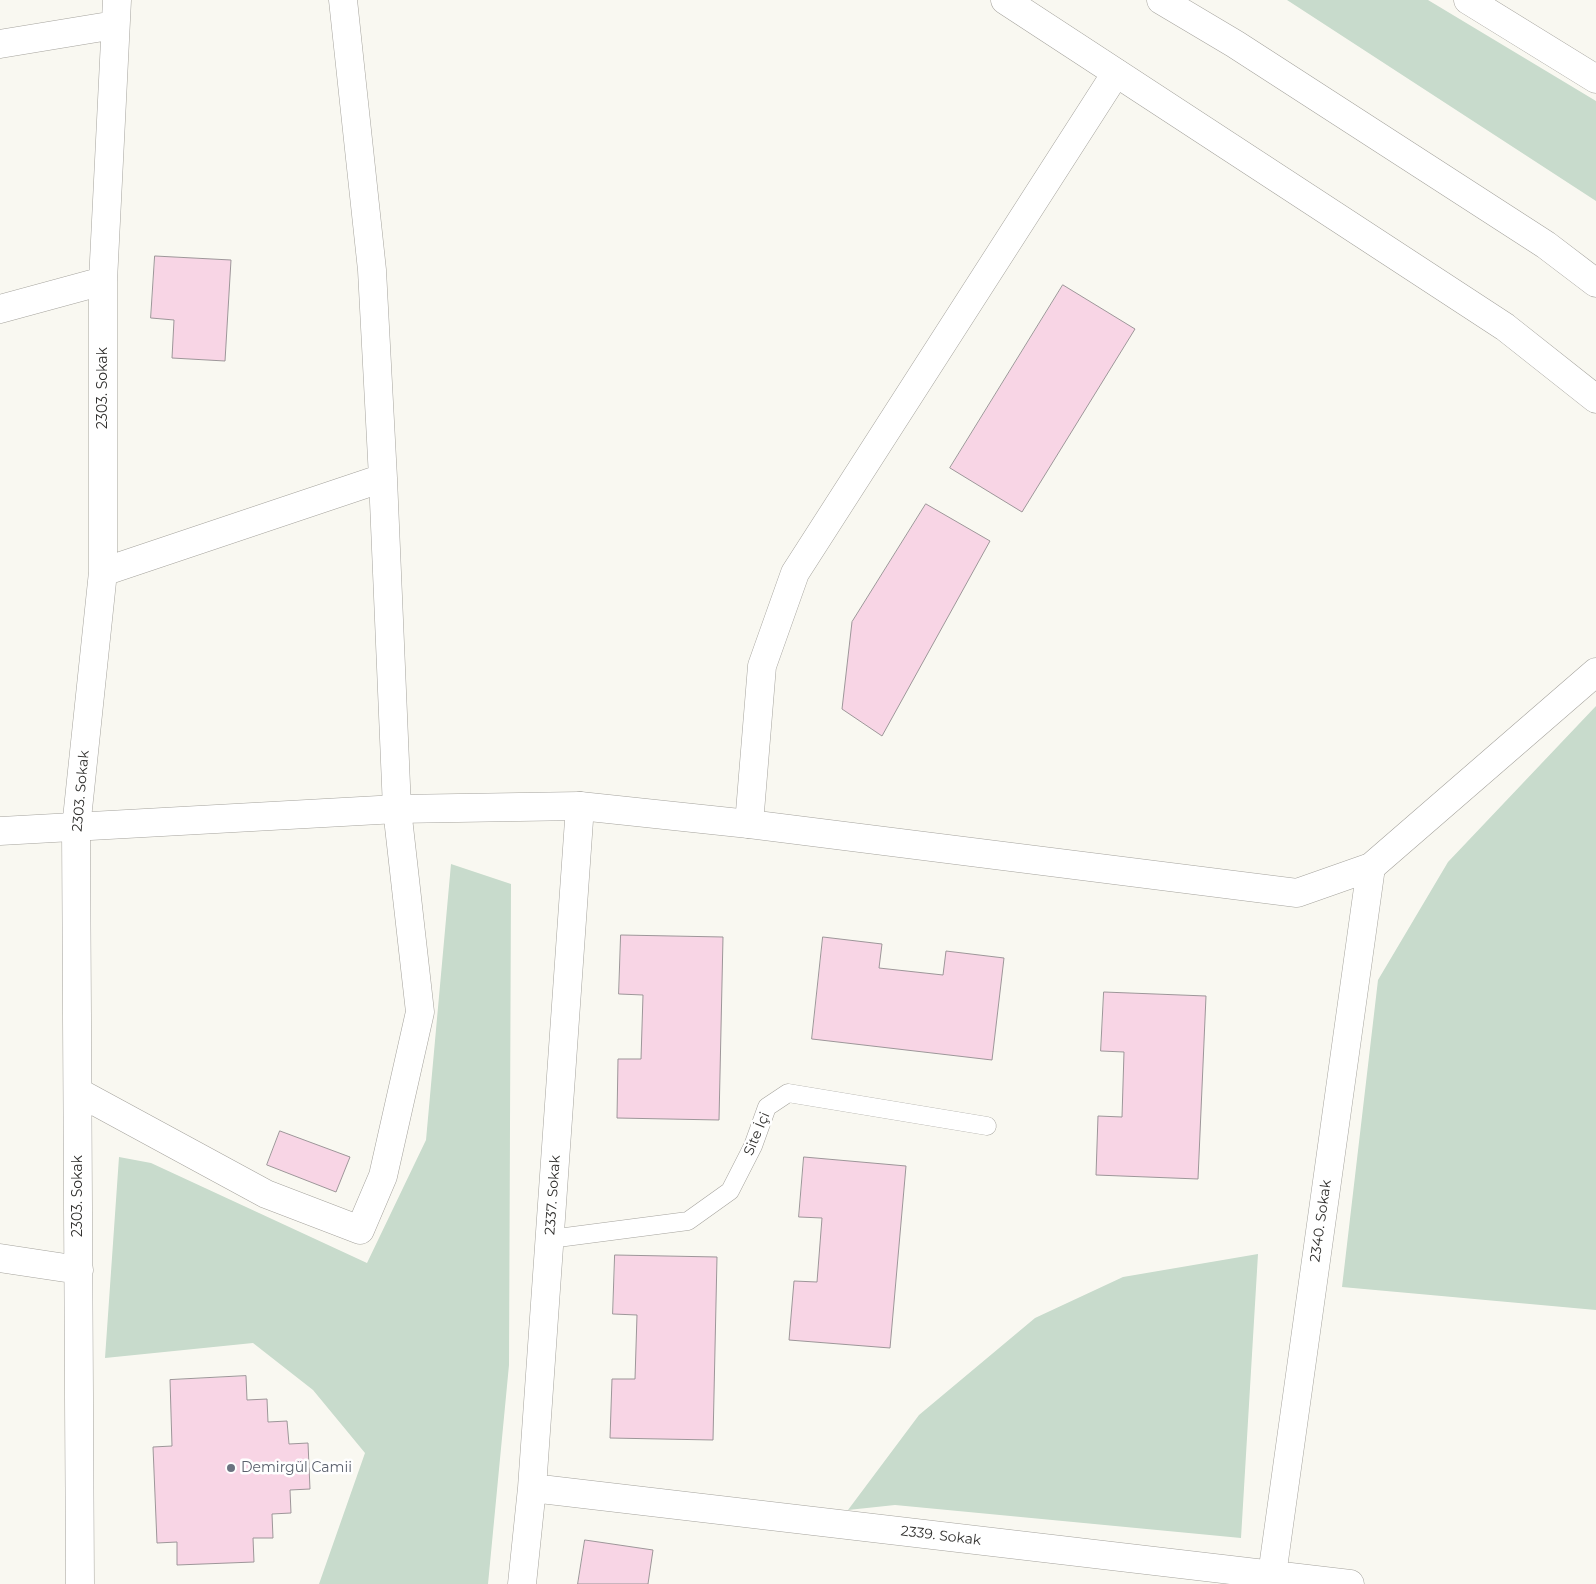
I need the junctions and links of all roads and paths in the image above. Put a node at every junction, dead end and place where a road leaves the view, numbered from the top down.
1 (343, 0) edge
2 (1004, 0) edge
3 (1161, 0) edge
4 (1468, 0) edge
5 (116, 12) edge
6 (0, 44) edge
7 (1116, 73) junction
8 (1596, 79) edge
9 (103, 281) junction
10 (1596, 284) edge
11 (0, 309) edge
12 (1596, 399) edge
13 (383, 478) junction
14 (103, 572) junction
15 (1596, 672) edge
16 (580, 806) junction
17 (397, 810) junction
18 (749, 824) junction
19 (76, 828) junction
20 (0, 831) edge
21 (1371, 867) junction
22 (78, 1092) junction
23 (987, 1126) dead end
24 (550, 1238) junction
25 (0, 1258) edge
26 (79, 1270) junction
27 (532, 1488) junction
28 (1272, 1575) junction
29 (80, 1584) edge
30 (522, 1584) edge
31 (1350, 1584) edge

1 - 13 street
2 - 7 street
3 - 10 street
4 - 8 street
5 - 6 street
5 - 9 street, 2303. Sokak
7 - 12 street
7 - 18 street
9 - 11 street
9 - 14 street, 2303. Sokak
13 - 14 street
13 - 17 street
14 - 19 street, 2303. Sokak
15 - 21 street
16 - 17 street
16 - 18 street
16 - 24 street, 2337. Sokak
17 - 19 street
17 - 22 street
18 - 21 street
19 - 20 street
19 - 22 street, 2303. Sokak
21 - 28 street, 2340. Sokak
22 - 26 street, 2303. Sokak
23 - 24 lane, Site İçi
24 - 27 street, 2337. Sokak
25 - 26 street
26 - 29 street, 2303. Sokak
27 - 28 street, 2339. Sokak
27 - 30 street, 2337. Sokak
28 - 31 street, 2339. Sokak

